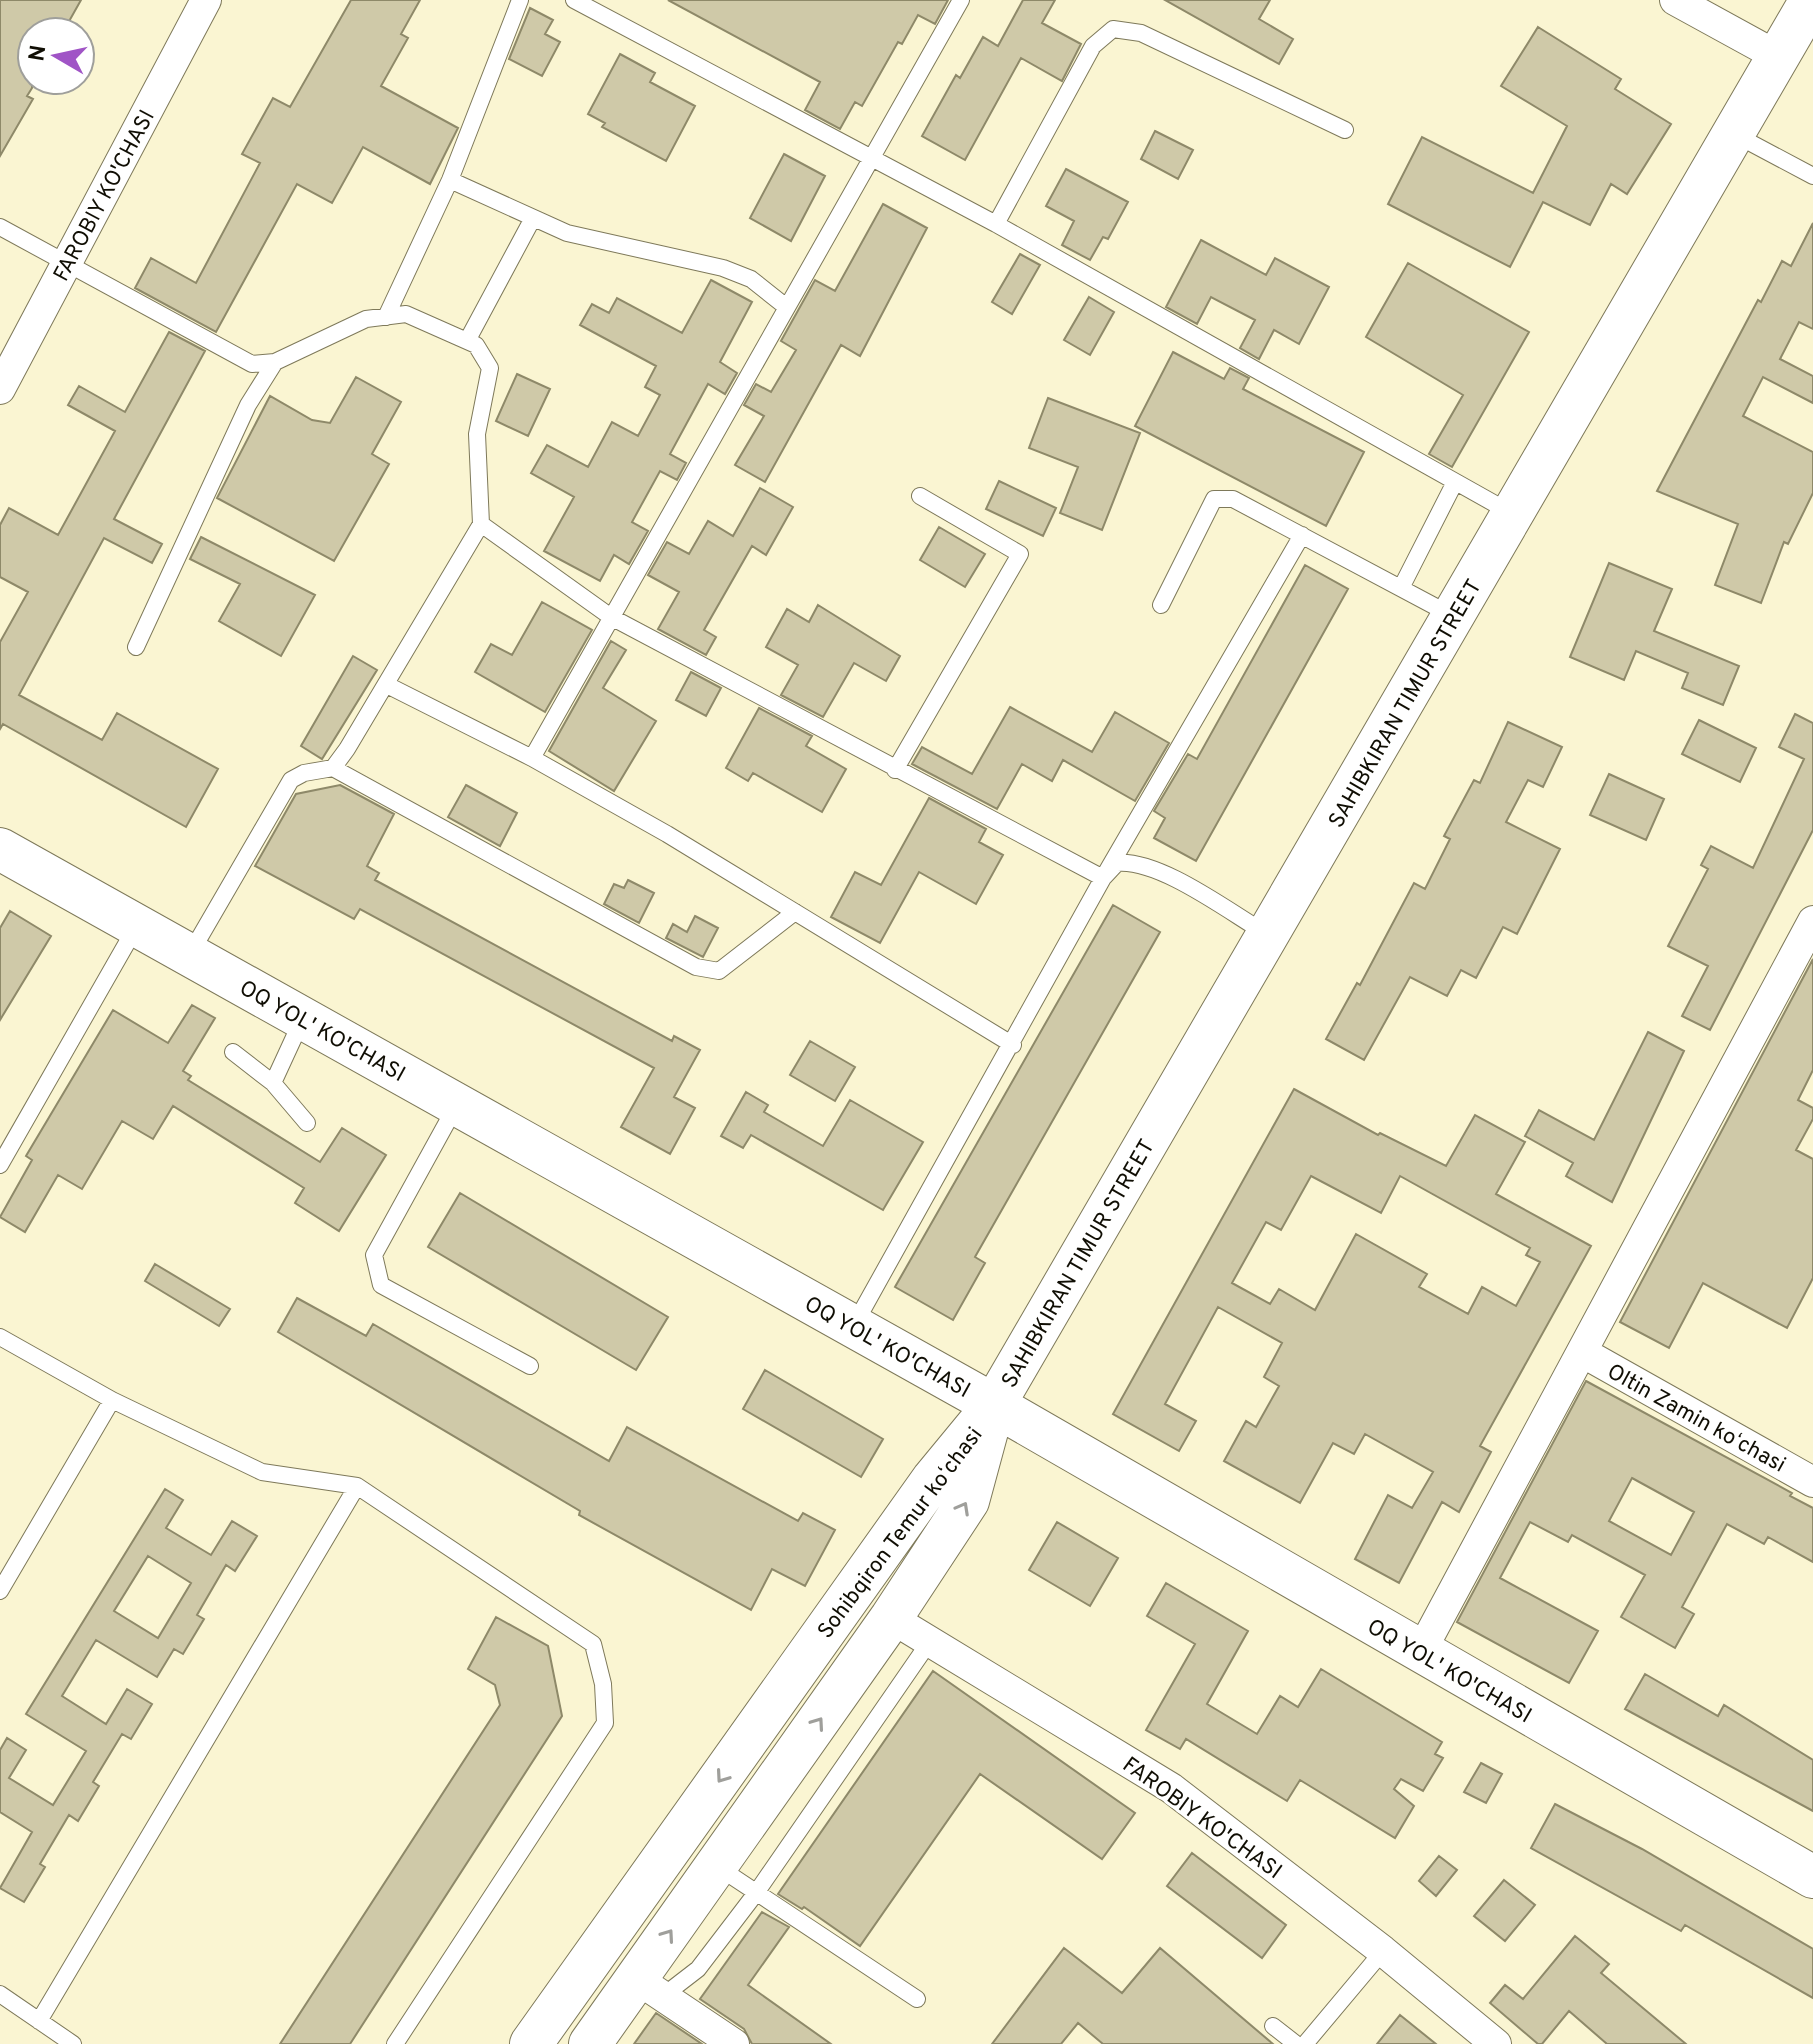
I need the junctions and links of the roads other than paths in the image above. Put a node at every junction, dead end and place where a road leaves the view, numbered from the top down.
1 (206, 0) edge
2 (520, 0) edge
3 (574, 0) edge
4 (961, 0) edge
5 (1675, 0) edge
6 (1811, 0) edge
7 (1779, 57) junction
8 (1345, 130) dead end
9 (1734, 134) junction
10 (872, 157) junction
11 (1813, 176) edge
12 (450, 180) junction
13 (533, 218) junction
14 (996, 224) junction
15 (0, 227) edge
16 (67, 264) junction
17 (785, 306) junction
18 (386, 317) junction
19 (467, 341) junction
20 (275, 362) junction
21 (0, 389) edge
22 (1455, 482) junction
23 (920, 496) dead end
24 (1514, 514) junction
25 (481, 524) junction
26 (1302, 535) junction
27 (1401, 588) junction
28 (1161, 605) dead end
29 (1455, 616) junction
30 (611, 617) junction
31 (136, 647) dead end
32 (387, 685) junction
33 (532, 758) junction
34 (333, 768) junction
35 (895, 770) junction
36 (0, 849) edge
37 (1103, 878) junction
38 (795, 912) junction
39 (1813, 921) edge
40 (137, 926) junction
41 (1269, 935) junction
42 (189, 955) junction
43 (302, 1019) junction
44 (1013, 1045) junction
45 (233, 1052) dead end
46 (273, 1083) junction
47 (456, 1105) junction
48 (307, 1123) dead end
49 (0, 1165) edge
50 (853, 1327) junction
51 (0, 1337) edge
52 (1582, 1352) junction
53 (530, 1366) dead end
54 (112, 1400) junction
55 (994, 1405) junction
56 (1813, 1482) edge
57 (357, 1486) junction
58 (0, 1591) edge
59 (891, 1618) junction
60 (930, 1641) junction
61 (1420, 1653) junction
62 (717, 1866) junction
63 (1813, 1877) edge
64 (756, 1893) junction
65 (1383, 1951) junction
66 (650, 1988) junction
67 (0, 1994) edge
68 (917, 1999) dead end
69 (39, 2021) junction
70 (1273, 2026) dead end
71 (73, 2044) edge
72 (395, 2044) edge
73 (531, 2044) edge
74 (590, 2044) edge
75 (734, 2044) edge
76 (1296, 2044) edge
77 (1305, 2044) edge
78 (1496, 2044) edge

1 - 16 street, FAROBIY KO'CHASI
2 - 12 lane
3 - 10 lane
4 - 10 lane
5 - 7 street
6 - 7 main road, SAHIBKIRAN TIMUR STREET
7 - 9 main road, SAHIBKIRAN TIMUR STREET
8 - 14 lane
9 - 11 lane
9 - 24 main road, SAHIBKIRAN TIMUR STREET
10 - 14 lane
10 - 17 lane
12 - 13 lane
12 - 18 lane
13 - 17 lane
13 - 19 lane
14 - 22 lane
15 - 16 lane
16 - 20 lane
16 - 21 street, FAROBIY KO'CHASI
17 - 30 lane
18 - 19 lane
18 - 20 lane
19 - 25 lane
20 - 31 lane
22 - 24 lane
22 - 27 lane
23 - 35 lane
24 - 29 main road, SAHIBKIRAN TIMUR STREET
25 - 30 lane
25 - 32 lane
26 - 27 lane
26 - 28 lane
26 - 37 lane
27 - 29 lane
29 - 41 main road, SAHIBKIRAN TIMUR STREET
30 - 33 lane
30 - 35 lane
32 - 33 lane
32 - 34 lane
33 - 38 lane
34 - 38 lane
34 - 42 lane
35 - 37 lane
36 - 40 main road, OQ YOL' KO'CHASI
37 - 41 lane
37 - 44 lane
38 - 44 lane
39 - 52 street
40 - 42 main road, OQ YOL' KO'CHASI
40 - 49 lane
41 - 55 main road, SAHIBKIRAN TIMUR STREET
42 - 43 main road, OQ YOL' KO'CHASI
43 - 46 lane
43 - 47 main road, OQ YOL' KO'CHASI
44 - 50 lane
45 - 46 lane
46 - 48 lane
47 - 50 main road, OQ YOL' KO'CHASI
47 - 53 lane
50 - 55 main road, OQ YOL' KO'CHASI
51 - 54 lane
52 - 56 street, Oltin Zamin koʻchasi
52 - 61 street
54 - 57 lane
54 - 58 lane
59 -> 55 main road, Sohibqiron Temur koʻchasi
55 - 61 main road, OQ YOL' KO'CHASI
55 -> 73 main road, Sohibqiron Temur koʻchasi
57 - 69 lane
57 - 72 lane
59 - 60 street, FAROBIY KO'CHASI
62 -> 59 main road, Sohibqiron Temur koʻchasi
60 - 64 lane
60 - 65 street, FAROBIY KO'CHASI
61 - 63 main road, OQ YOL' KO'CHASI
62 - 64 lane
66 -> 62 main road, Sohibqiron Temur koʻchasi
64 - 66 lane
64 - 68 lane
65 - 77 lane
65 - 78 street, FAROBIY KO'CHASI
66 - 74 main road, Sohibqiron Temur koʻchasi
66 - 75 street
67 - 69 lane
69 - 71 lane
70 - 76 lane

